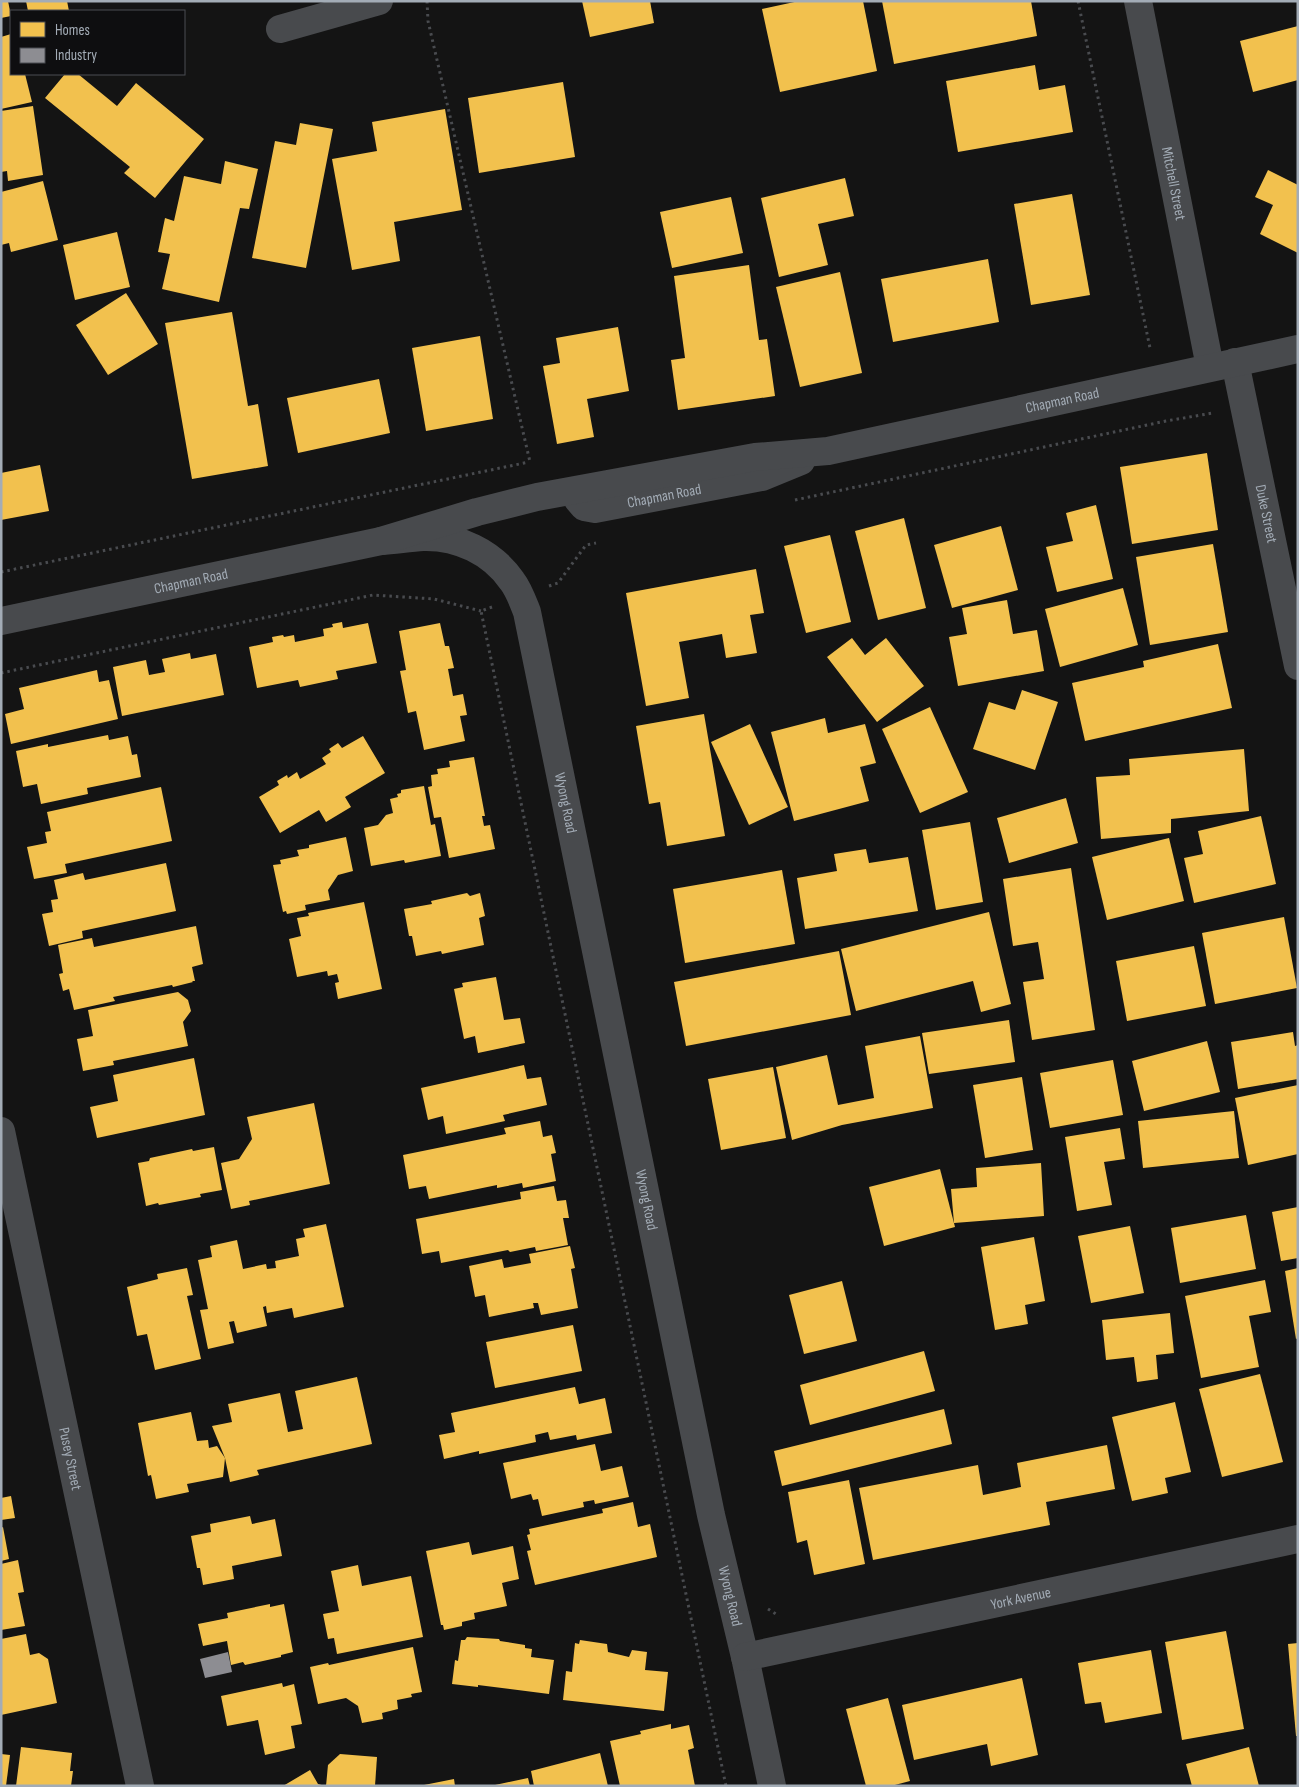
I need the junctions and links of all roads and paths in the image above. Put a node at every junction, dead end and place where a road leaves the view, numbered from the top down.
1 (378, 1) edge
2 (427, 1) edge
3 (1078, 1) edge
4 (1138, 1) edge
5 (280, 29) dead end
6 (1298, 349) edge
7 (1222, 365) junction
8 (1157, 379) junction
9 (1243, 408) junction
10 (1166, 421) junction
11 (529, 462) junction
12 (537, 497) junction
13 (789, 502) dead end
14 (381, 541) junction
15 (606, 541) dead end
16 (1, 572) edge
17 (524, 604) junction
18 (481, 611) junction
19 (1, 622) edge
20 (1298, 666) edge
21 (1, 673) edge
22 (1, 1131) edge
23 (1298, 1539) edge
24 (745, 1657) junction
25 (140, 1786) edge
26 (726, 1786) edge
27 (772, 1786) edge

1 - 5 street
2 - 11 path
3 - 8 path
4 - 7 street, Mitchell Street
6 - 7 street, Chapman Road
7 - 8 street, Chapman Road
7 - 9 street, Duke Street
8 - 10 path
8 - 12 street, Chapman Road
9 - 10 path
9 - 20 street, Duke Street
10 - 13 path
11 - 12 path
11 - 16 path
12 - 14 street, Chapman Road
14 - 17 street, Chapman Road
14 - 19 street, Chapman Road
15 - 17 path
17 - 18 path
17 - 24 street, Wyong Road
18 - 21 path
18 - 26 path
22 - 25 street, Pusey Street
23 - 24 street, York Avenue
24 - 27 street, Wyong Road

